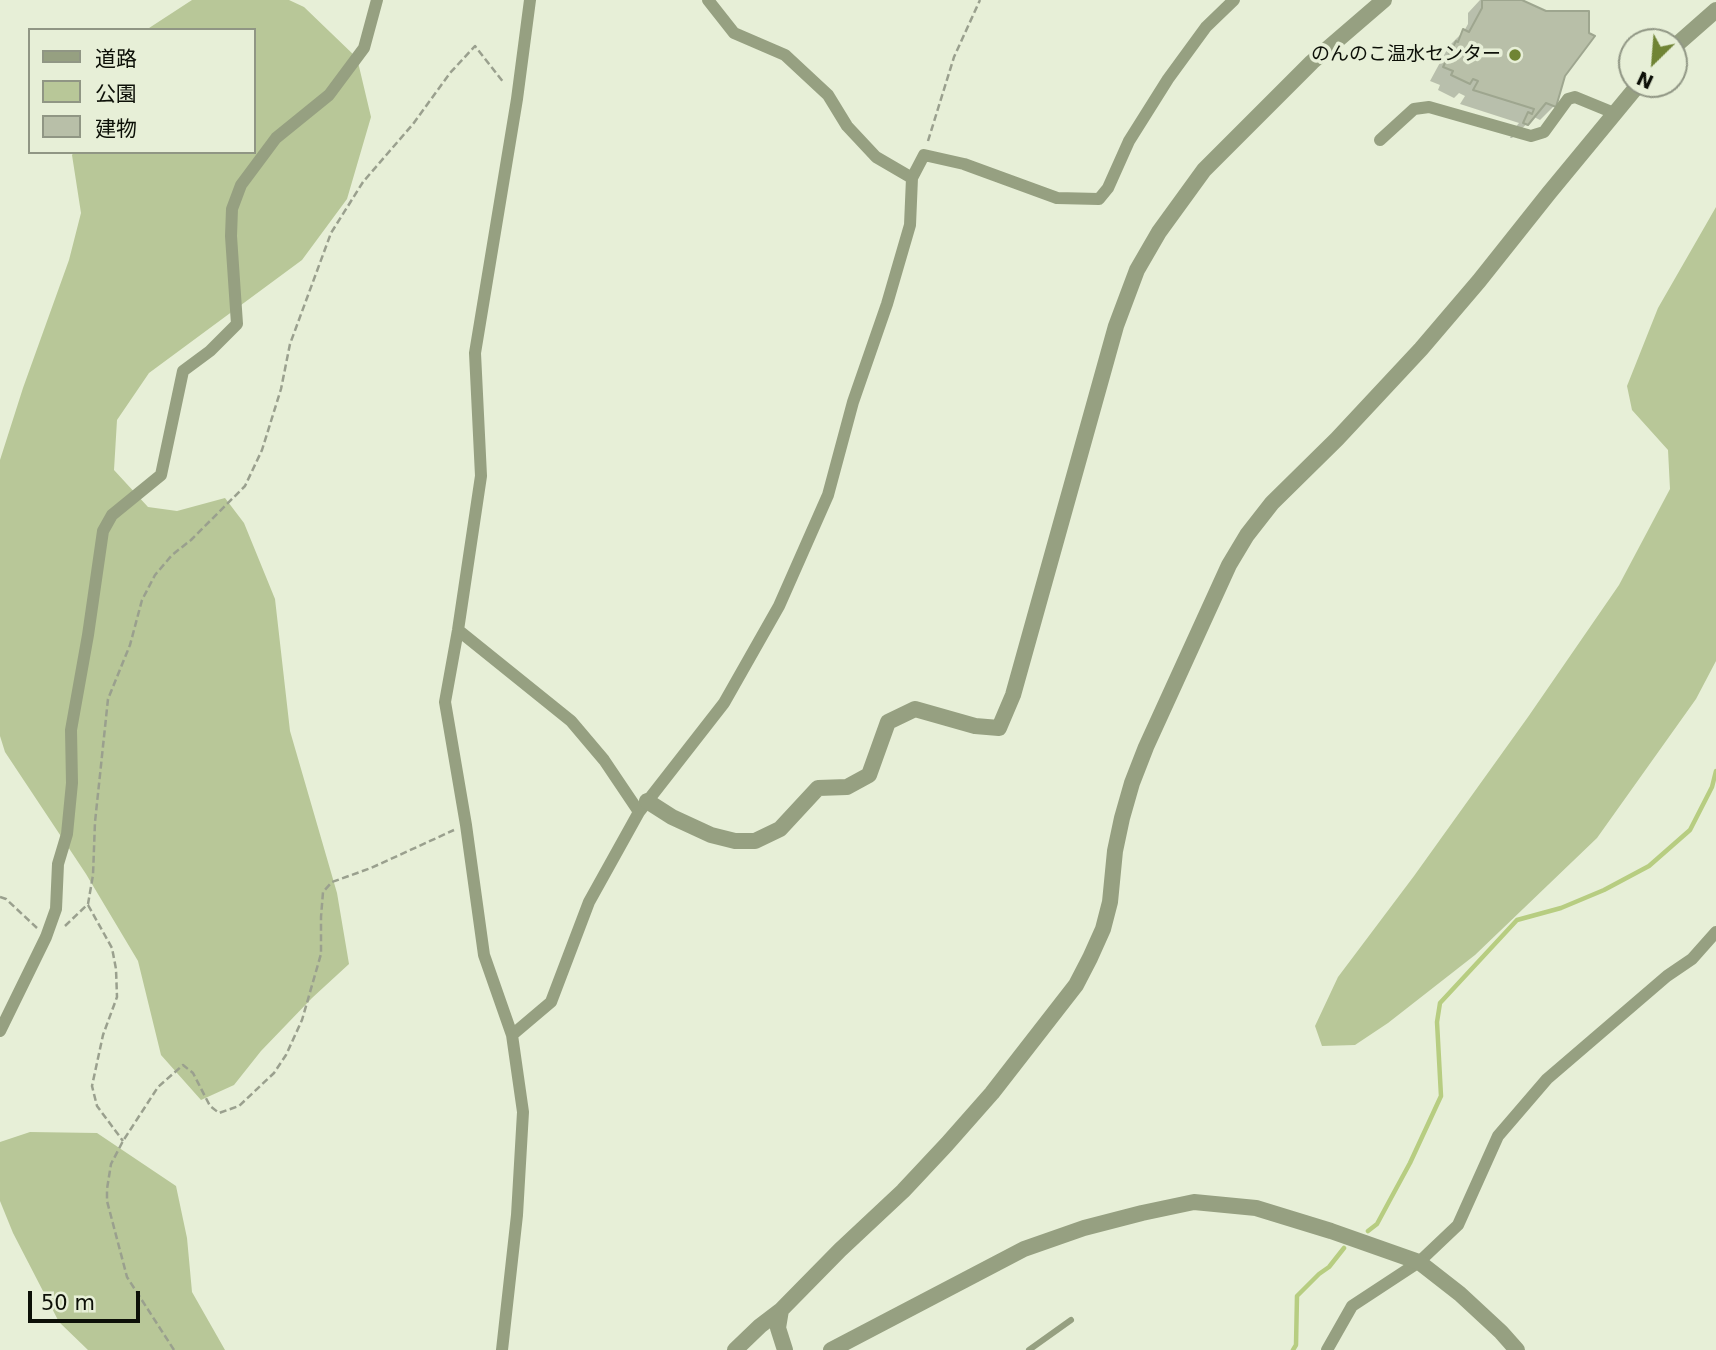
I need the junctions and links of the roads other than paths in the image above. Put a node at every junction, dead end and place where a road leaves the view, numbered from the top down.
1 (377, 0) edge
2 (530, 0) edge
3 (708, 0) edge
4 (1234, 0) edge
5 (1384, 0) edge
6 (1716, 10) edge
7 (1688, 35) edge
8 (1627, 98) edge
9 (1614, 113) junction
10 (1380, 140) dead end
11 (912, 178) junction
12 (458, 630) junction
13 (643, 807) junction
14 (1716, 932) edge
15 (0, 1031) edge
16 (512, 1035) junction
17 (1419, 1262) junction
18 (781, 1310) junction
19 (1071, 1320) dead end
20 (502, 1350) edge
21 (735, 1350) edge
22 (785, 1350) edge
23 (831, 1350) edge
24 (1028, 1350) edge
25 (1327, 1350) edge
26 (1517, 1350) edge

1 - 15 street
2 - 12 street
3 - 11 street
4 - 11 street
5 - 13 street
6 - 7 street
8 - 9 street
9 - 10 street
9 - 18 street
11 - 13 street
12 - 13 street
12 - 16 street
13 - 16 street
14 - 17 street
16 - 20 street
17 - 23 street
17 - 25 street
17 - 26 street
18 - 21 street
18 - 22 street
19 - 24 lane

